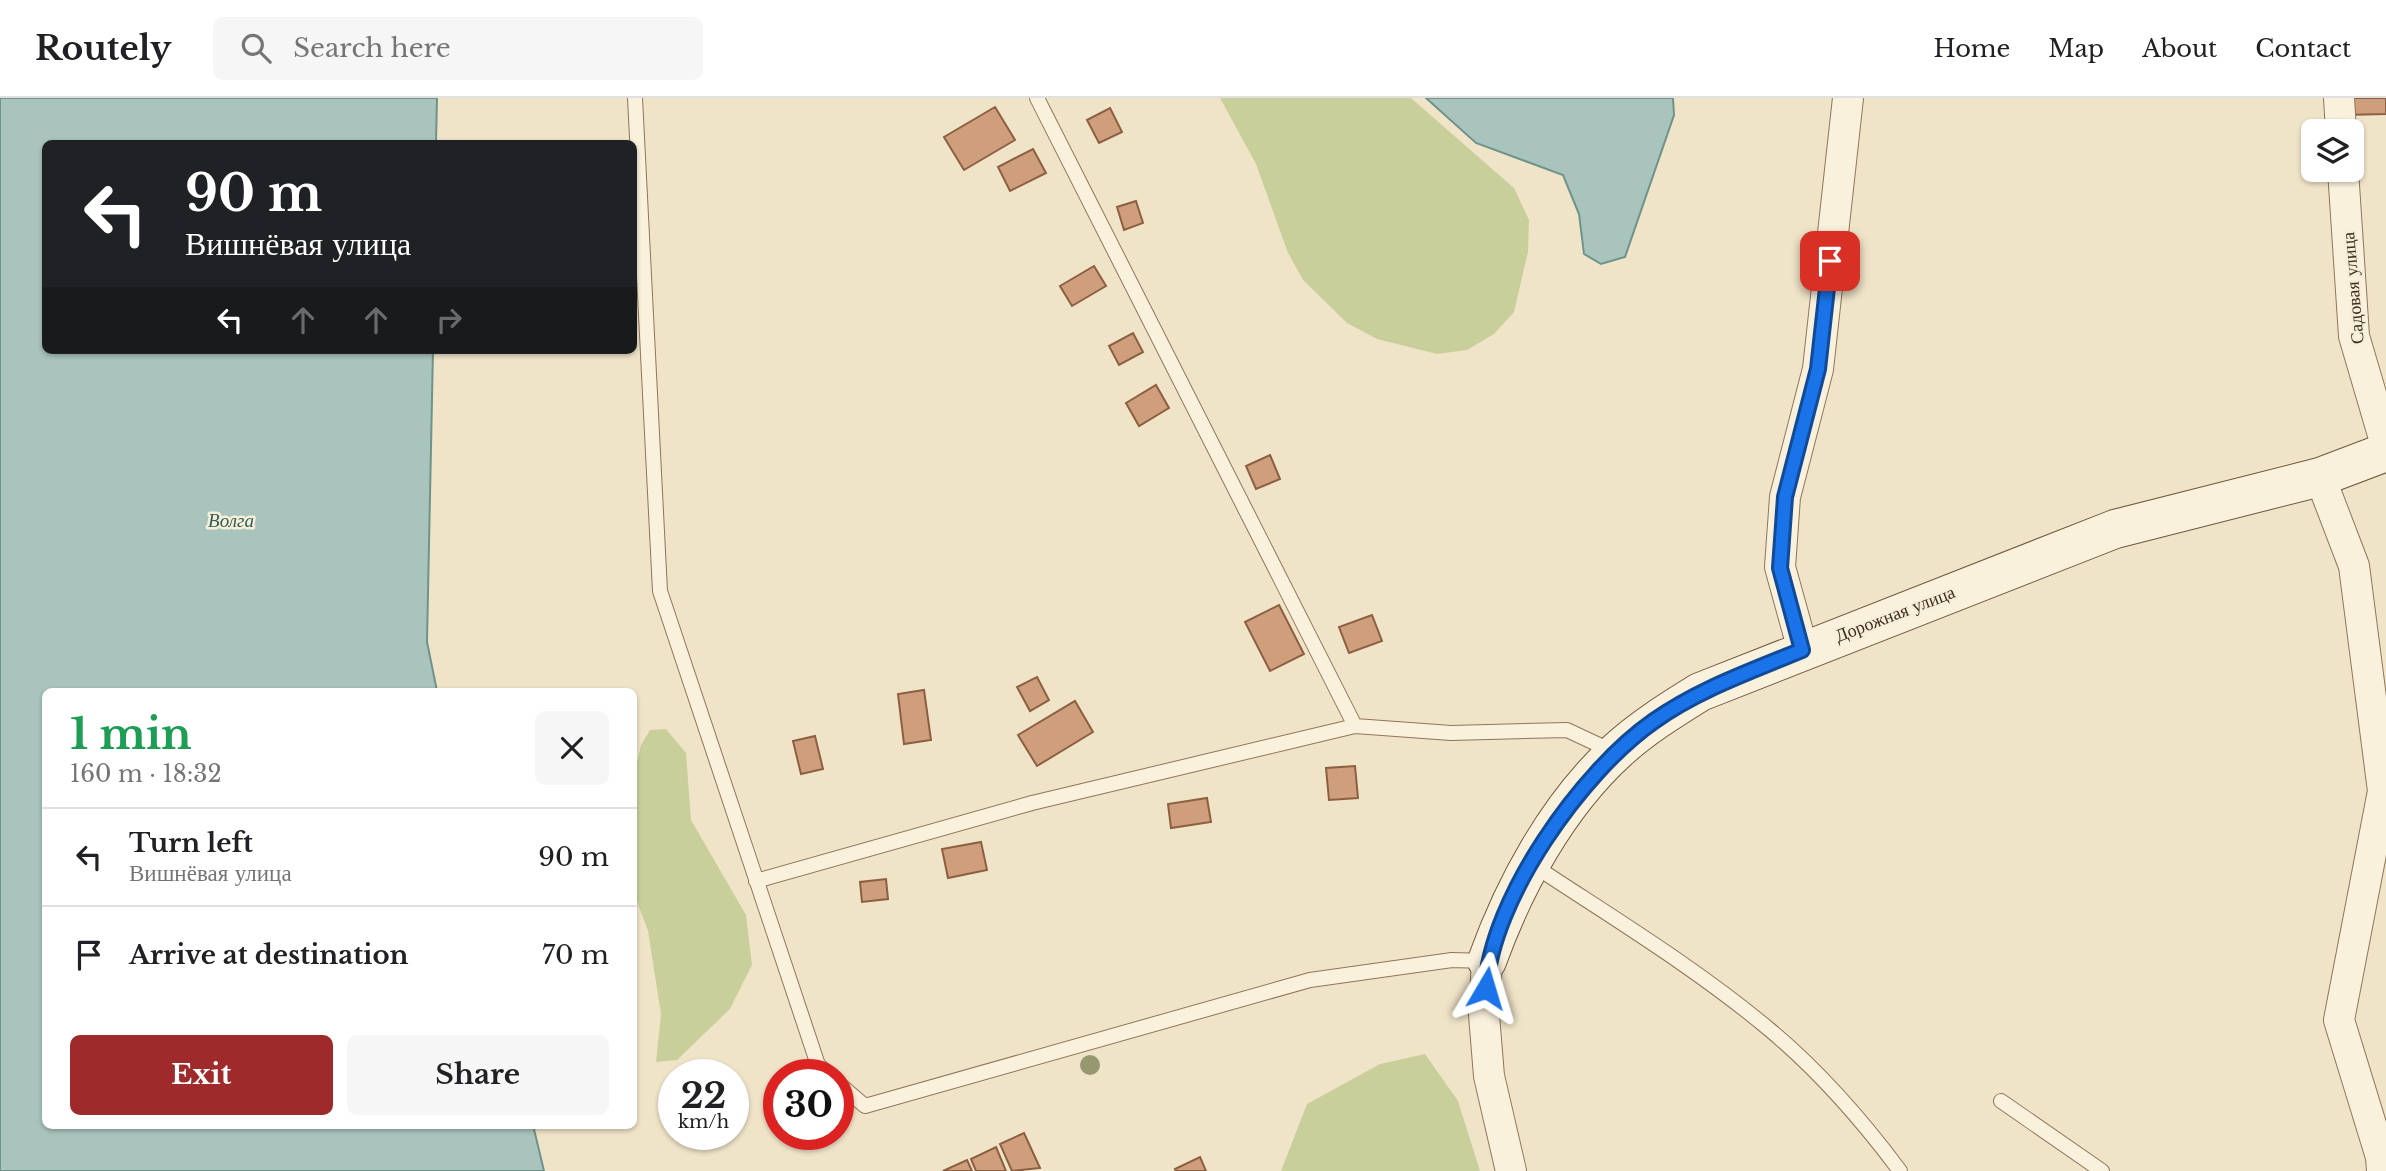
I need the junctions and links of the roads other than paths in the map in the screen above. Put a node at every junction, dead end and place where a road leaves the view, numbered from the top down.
1 (635, 98) edge
2 (1037, 98) edge
3 (1848, 98) edge
4 (2339, 98) edge
5 (2340, 119) edge
6 (2344, 182) edge
7 (2386, 445) edge
8 (2386, 452) edge
9 (2320, 477) junction
10 (1802, 650) junction
11 (1355, 726) junction
12 (1615, 752) junction
13 (1530, 863) junction
14 (757, 881) junction
15 (1487, 961) junction
16 (816, 1059) edge
17 (854, 1097) edge
18 (2001, 1101) dead end
19 (1511, 1171) edge
20 (1900, 1171) edge
21 (2102, 1171) edge
22 (2382, 1171) edge

1 - 14 lane
2 - 11 lane
3 - 10 street
4 - 5 street
6 - 7 street, Садовая улица
8 - 9 street, Дорожная улица
9 - 10 street, Дорожная улица
9 - 22 street
10 - 12 street, Дорожная улица
11 - 12 lane
11 - 14 lane
12 - 13 street, Дорожная улица
13 - 15 street, Дорожная улица
13 - 20 lane
14 - 16 lane
15 - 17 lane
15 - 19 street
18 - 21 lane

